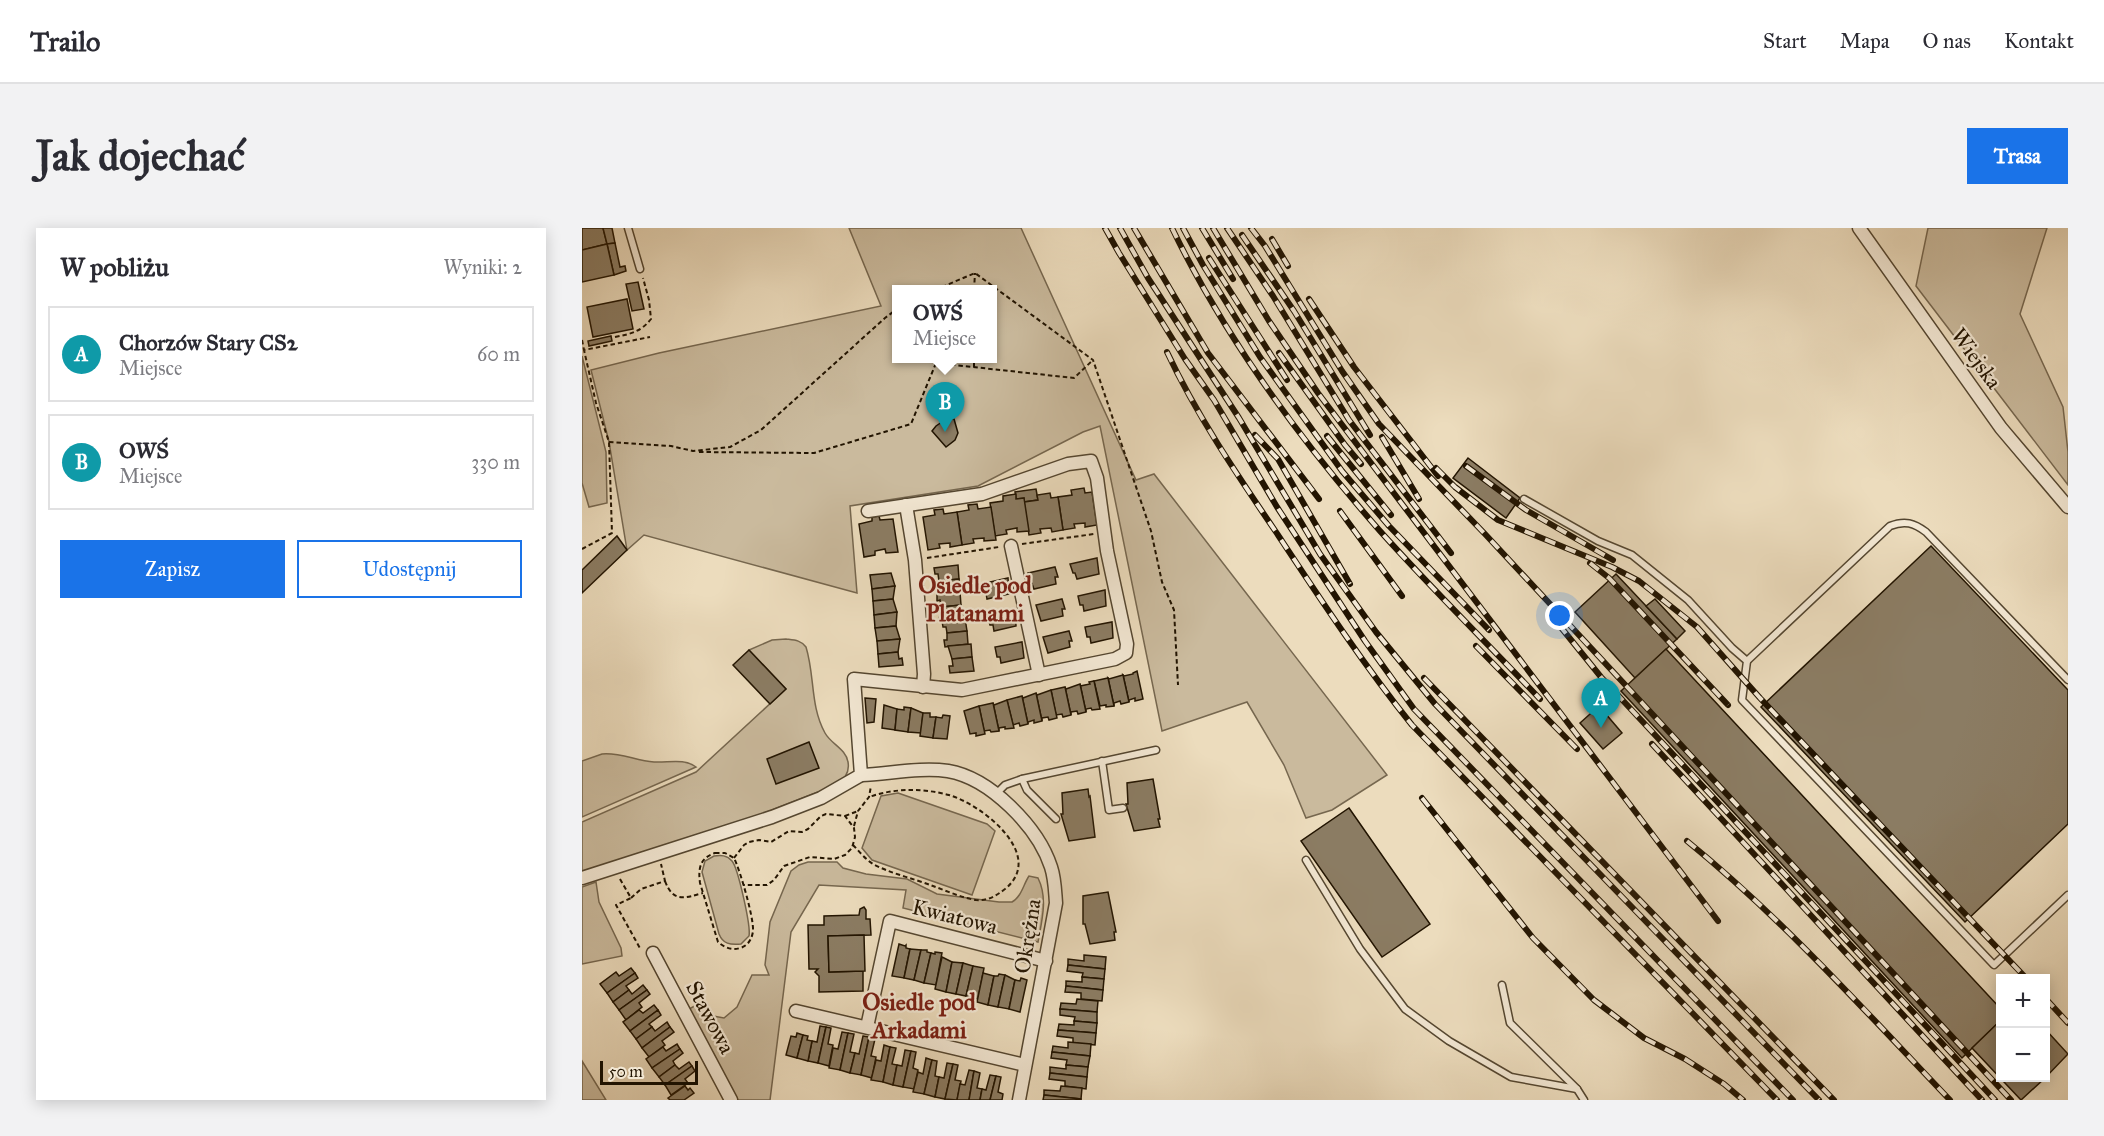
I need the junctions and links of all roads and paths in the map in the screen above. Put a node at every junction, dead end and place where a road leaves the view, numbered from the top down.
1 (628, 228) edge
2 (1860, 228) edge
3 (640, 269) joint
4 (975, 273) junction
5 (947, 285) edge
6 (974, 285) edge
7 (991, 285) edge
8 (997, 289) edge
9 (892, 313) edge
10 (615, 337) dead end
11 (650, 337) dead end
12 (582, 340) edge
13 (584, 350) junction
14 (1093, 360) junction
15 (936, 363) joint
16 (974, 363) edge
17 (974, 367) junction
18 (609, 442) junction
19 (693, 451) junction
20 (1524, 499) dead end
21 (906, 505) junction
22 (2068, 507) edge
23 (868, 511) dead end
24 (1011, 546) dead end
25 (582, 549) edge
26 (1747, 662) junction
27 (1039, 675) junction
28 (2068, 680) edge
29 (1178, 685) dead end
30 (923, 687) junction
31 (1156, 750) dead end
32 (1101, 761) junction
33 (866, 779) junction
34 (1022, 779) junction
35 (996, 794) junction
36 (869, 798) junction
37 (1123, 808) dead end
38 (858, 811) junction
39 (845, 816) junction
40 (1056, 819) dead end
41 (854, 828) junction
42 (853, 844) junction
43 (734, 858) junction
44 (1306, 860) dead end
45 (660, 861) dead end
46 (618, 876) dead end
47 (582, 878) edge
48 (665, 881) junction
49 (743, 885) junction
50 (703, 893) junction
51 (2068, 895) edge
52 (631, 898) junction
53 (638, 945) dead end
54 (653, 953) dead end
55 (1046, 961) junction
56 (1502, 985) dead end
57 (796, 1011) dead end
58 (867, 1027) junction
59 (1025, 1065) junction
60 (1577, 1089) junction
61 (731, 1100) edge
62 (1019, 1100) edge
63 (1584, 1100) edge

1 - 3 lane
2 - 22 street, Wiejska
3 - 10 path
4 - 5 path
4 - 6 path
4 - 7 path
8 - 14 path
9 - 19 path
11 - 13 path
12 - 13 path
13 - 18 path
14 - 17 path
14 - 29 path
15 - 17 path
15 - 19 path
16 - 17 path
18 - 19 path
18 - 25 path
20 - 26 lane
21 - 23 street
21 - 27 street
21 - 30 street
24 - 27 street
26 - 28 lane
26 - 51 lane
27 - 30 street
30 - 33 street
31 - 32 lane
32 - 34 lane
32 - 37 lane
33 - 35 street, Okrężna
33 - 36 path
33 - 47 street, Okrężna
34 - 35 lane
34 - 40 lane
35 - 55 street, Okrężna
36 - 38 path
36 - 42 path
38 - 39 path
38 - 41 path
39 - 41 path
39 - 43 path
41 - 42 path
42 - 49 path
43 - 49 path
43 - 50 path
44 - 60 lane
45 - 48 path
46 - 52 path
48 - 50 path
48 - 52 path
49 - 50 path
52 - 53 path
54 - 61 street, Stawowa
55 - 58 street, Kwiatowa
55 - 59 street, Okrężna
56 - 60 lane
57 - 58 street
58 - 59 street
59 - 62 street, Okrężna
60 - 63 lane

